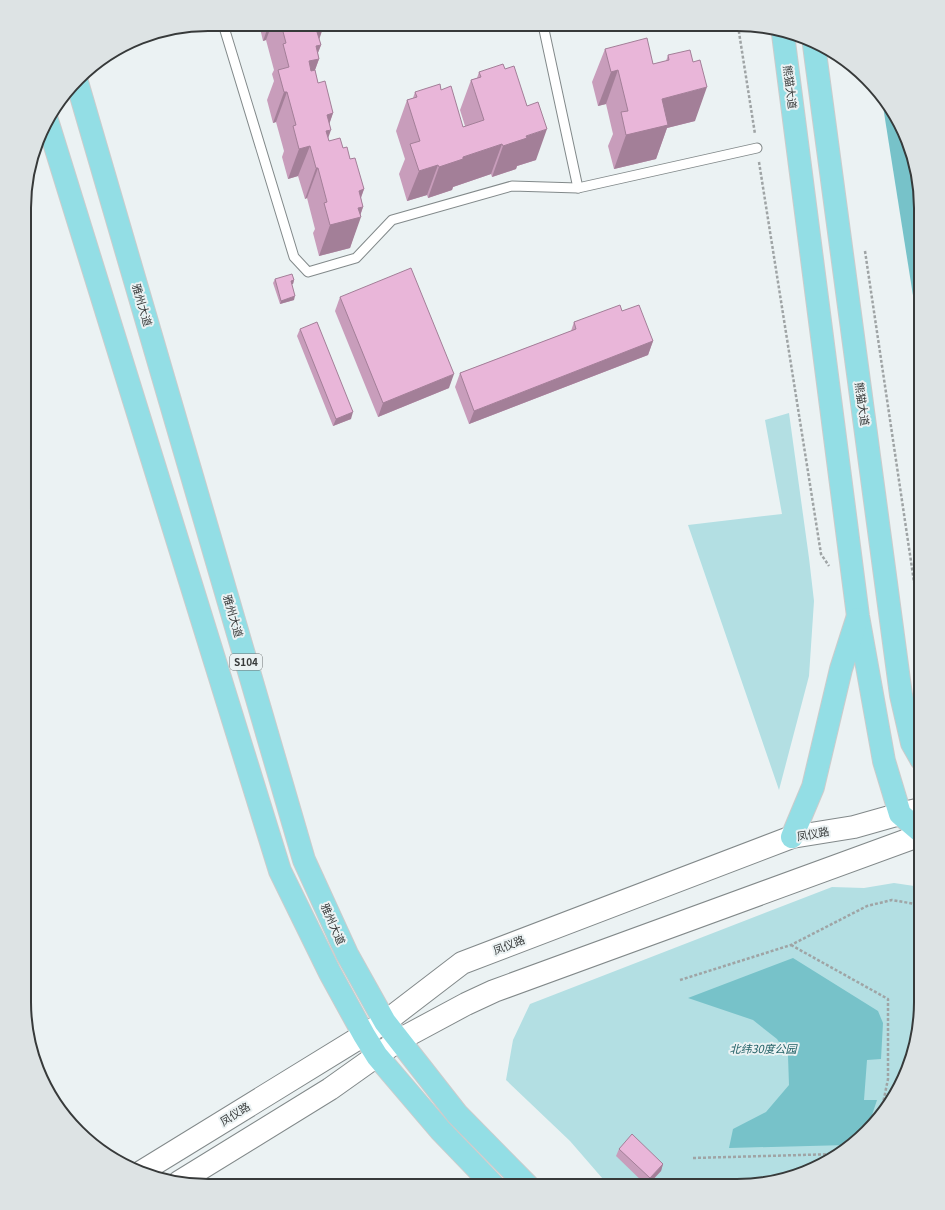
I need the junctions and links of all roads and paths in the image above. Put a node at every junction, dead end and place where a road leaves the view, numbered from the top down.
1 (225, 31) edge
2 (544, 31) edge
3 (739, 31) edge
4 (783, 37) edge
5 (814, 48) edge
6 (79, 87) edge
7 (50, 128) edge
8 (757, 148) junction
9 (578, 188) junction
10 (864, 243) dead end
11 (829, 568) dead end
12 (914, 582) edge
13 (858, 616) junction
14 (914, 747) edge
15 (914, 811) edge
16 (900, 814) junction
17 (914, 827) edge
18 (914, 837) edge
19 (792, 838) junction
20 (914, 904) edge
21 (791, 945) junction
22 (680, 980) dead end
23 (385, 1022) junction
24 (364, 1035) junction
25 (399, 1040) junction
26 (377, 1056) junction
27 (883, 1102) edge
28 (827, 1154) edge
29 (693, 1158) dead end
30 (146, 1168) edge
31 (187, 1177) edge
32 (487, 1179) edge
33 (521, 1179) edge

1 - 9 lane
2 - 9 lane
3 - 8 path
4 - 13 main road, 熊猫大道
5 - 14 main road, 熊猫大道
6 - 23 main road, 雅州大道 / S104
7 - 24 main road, S104
8 - 9 lane
8 - 11 path
10 - 12 path
13 - 16 main road, 熊猫大道
13 - 19 main road
15 - 16 main road, 凤仪路
16 - 17 main road
16 - 19 main road, 凤仪路
18 - 25 main road
19 - 23 main road, 凤仪路
20 - 21 path
21 - 22 path
21 - 27 path
23 - 24 main road, 凤仪路
23 - 25 main road, 雅州大道 / S104
24 - 26 main road, S104
24 - 30 main road, 凤仪路
25 - 26 main road
25 - 33 main road, 雅州大道 / S104
26 - 31 main road
26 - 32 main road, S104
28 - 29 path

